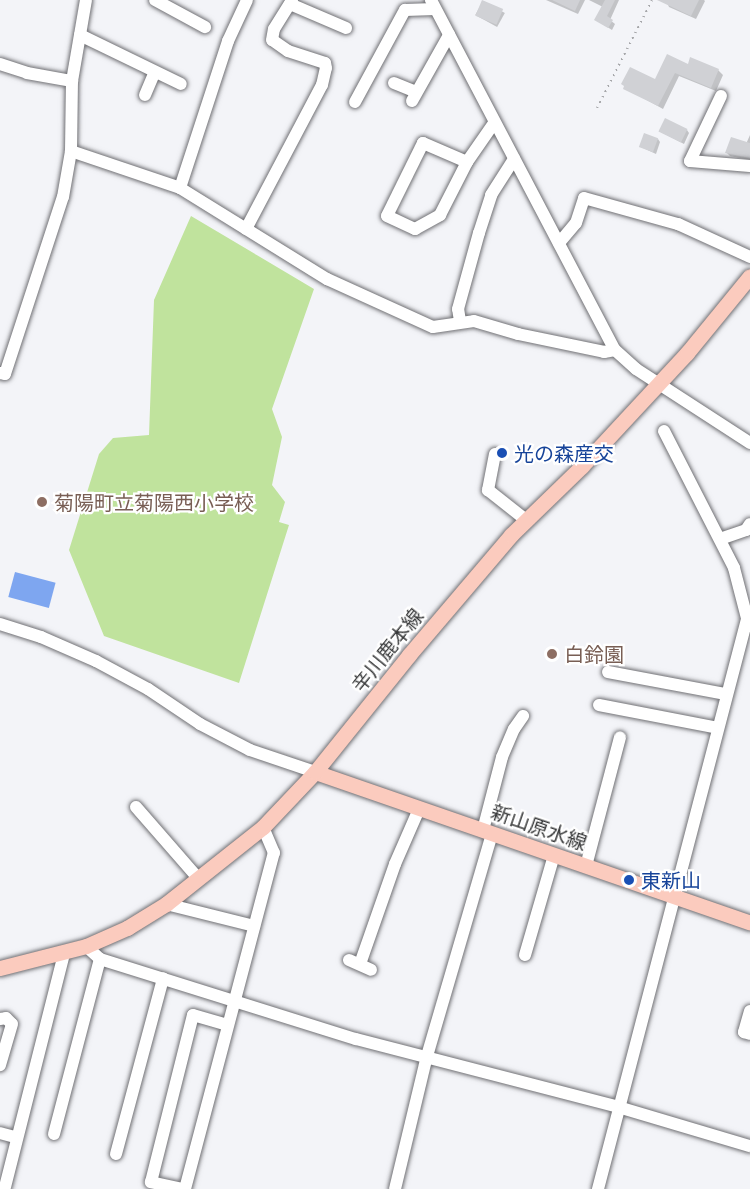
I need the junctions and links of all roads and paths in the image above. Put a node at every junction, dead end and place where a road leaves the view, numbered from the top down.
1 (86, 0) edge
2 (156, 0) edge
3 (247, 0) edge
4 (652, 0) edge
5 (291, 2) edge
6 (433, 5) edge
7 (205, 27) dead end
8 (346, 28) dead end
9 (80, 35) junction
10 (449, 35) junction
11 (0, 64) edge
12 (155, 72) junction
13 (72, 81) junction
14 (394, 83) dead end
15 (181, 84) dead end
16 (145, 95) dead end
17 (721, 96) dead end
18 (355, 102) dead end
19 (597, 108) dead end
20 (494, 123) junction
21 (71, 151) junction
22 (514, 159) junction
23 (467, 162) junction
24 (750, 166) edge
25 (180, 188) junction
26 (246, 229) junction
27 (559, 243) junction
28 (750, 257) edge
29 (750, 276) edge
30 (460, 321) junction
31 (615, 350) junction
32 (0, 373) edge
33 (659, 383) junction
34 (664, 431) dead end
35 (750, 442) edge
36 (495, 454) dead end
37 (526, 520) junction
38 (749, 529) edge
39 (720, 539) junction
40 (747, 604) edge
41 (0, 624) edge
42 (749, 625) edge
43 (608, 672) dead end
44 (726, 694) junction
45 (599, 705) dead end
46 (523, 716) dead end
47 (718, 728) junction
48 (620, 737) dead end
49 (315, 772) junction
50 (136, 807) dead end
51 (419, 809) junction
52 (264, 827) junction
53 (487, 832) junction
54 (554, 855) junction
55 (586, 866) junction
56 (198, 879) junction
57 (675, 897) junction
58 (166, 904) junction
59 (750, 923) edge
60 (254, 926) junction
61 (86, 946) junction
62 (63, 953) junction
63 (525, 955) dead end
64 (100, 959) junction
65 (360, 964) dead end
66 (0, 968) edge
67 (163, 978) junction
68 (234, 1000) junction
69 (750, 1011) edge
70 (0, 1019) edge
71 (228, 1025) junction
72 (750, 1035) edge
73 (427, 1056) junction
74 (0, 1065) edge
75 (618, 1107) junction
76 (0, 1133) edge
77 (54, 1134) dead end
78 (15, 1137) junction
79 (750, 1146) edge
80 (116, 1154) dead end
81 (8, 1188) edge
82 (184, 1189) edge
83 (395, 1189) edge
84 (598, 1189) edge

1 - 9 street
2 - 7 street
3 - 25 street
4 - 19 path
5 - 8 street
5 - 26 street
6 - 10 street
6 - 18 street
9 - 12 street
9 - 13 street
10 - 14 street
10 - 20 street
11 - 13 street
12 - 15 street
12 - 16 street
13 - 21 street
17 - 24 street
20 - 22 street
20 - 23 street
21 - 25 street
21 - 32 street
22 - 27 street
22 - 30 street
23 - 23 street
25 - 26 street
26 - 30 street
27 - 28 street
27 - 31 street
29 - 33 main road, 辛川鹿本線
30 - 31 street
31 - 33 street
33 - 35 street
33 - 37 main road, 辛川鹿本線
34 - 39 street
36 - 37 street
37 - 49 main road, 辛川鹿本線
38 - 39 street
39 - 40 street
40 - 42 street
41 - 49 street
42 - 44 street
43 - 44 street
44 - 47 street
45 - 47 street
46 - 53 street
47 - 57 street
48 - 55 street
49 - 51 main road, 新山原水線
49 - 52 main road, 辛川鹿本線
50 - 56 street
51 - 53 main road, 新山原水線
51 - 65 street
52 - 56 main road, 辛川鹿本線
52 - 60 street
53 - 54 main road, 新山原水線
53 - 73 street
54 - 55 main road, 新山原水線
54 - 63 street
55 - 57 main road, 新山原水線
56 - 58 main road, 辛川鹿本線
57 - 59 main road, 新山原水線
57 - 75 street
58 - 60 street
58 - 61 main road, 辛川鹿本線
60 - 68 street
61 - 62 main road, 辛川鹿本線
61 - 64 street
62 - 66 main road, 辛川鹿本線
62 - 78 street
64 - 67 street
64 - 77 street
67 - 68 street
67 - 80 street
68 - 71 street
68 - 73 street
69 - 72 street
70 - 74 street
71 - 82 street
71 - 82 street
73 - 75 street
73 - 83 street
75 - 79 street
75 - 84 street
76 - 78 street
78 - 81 street

